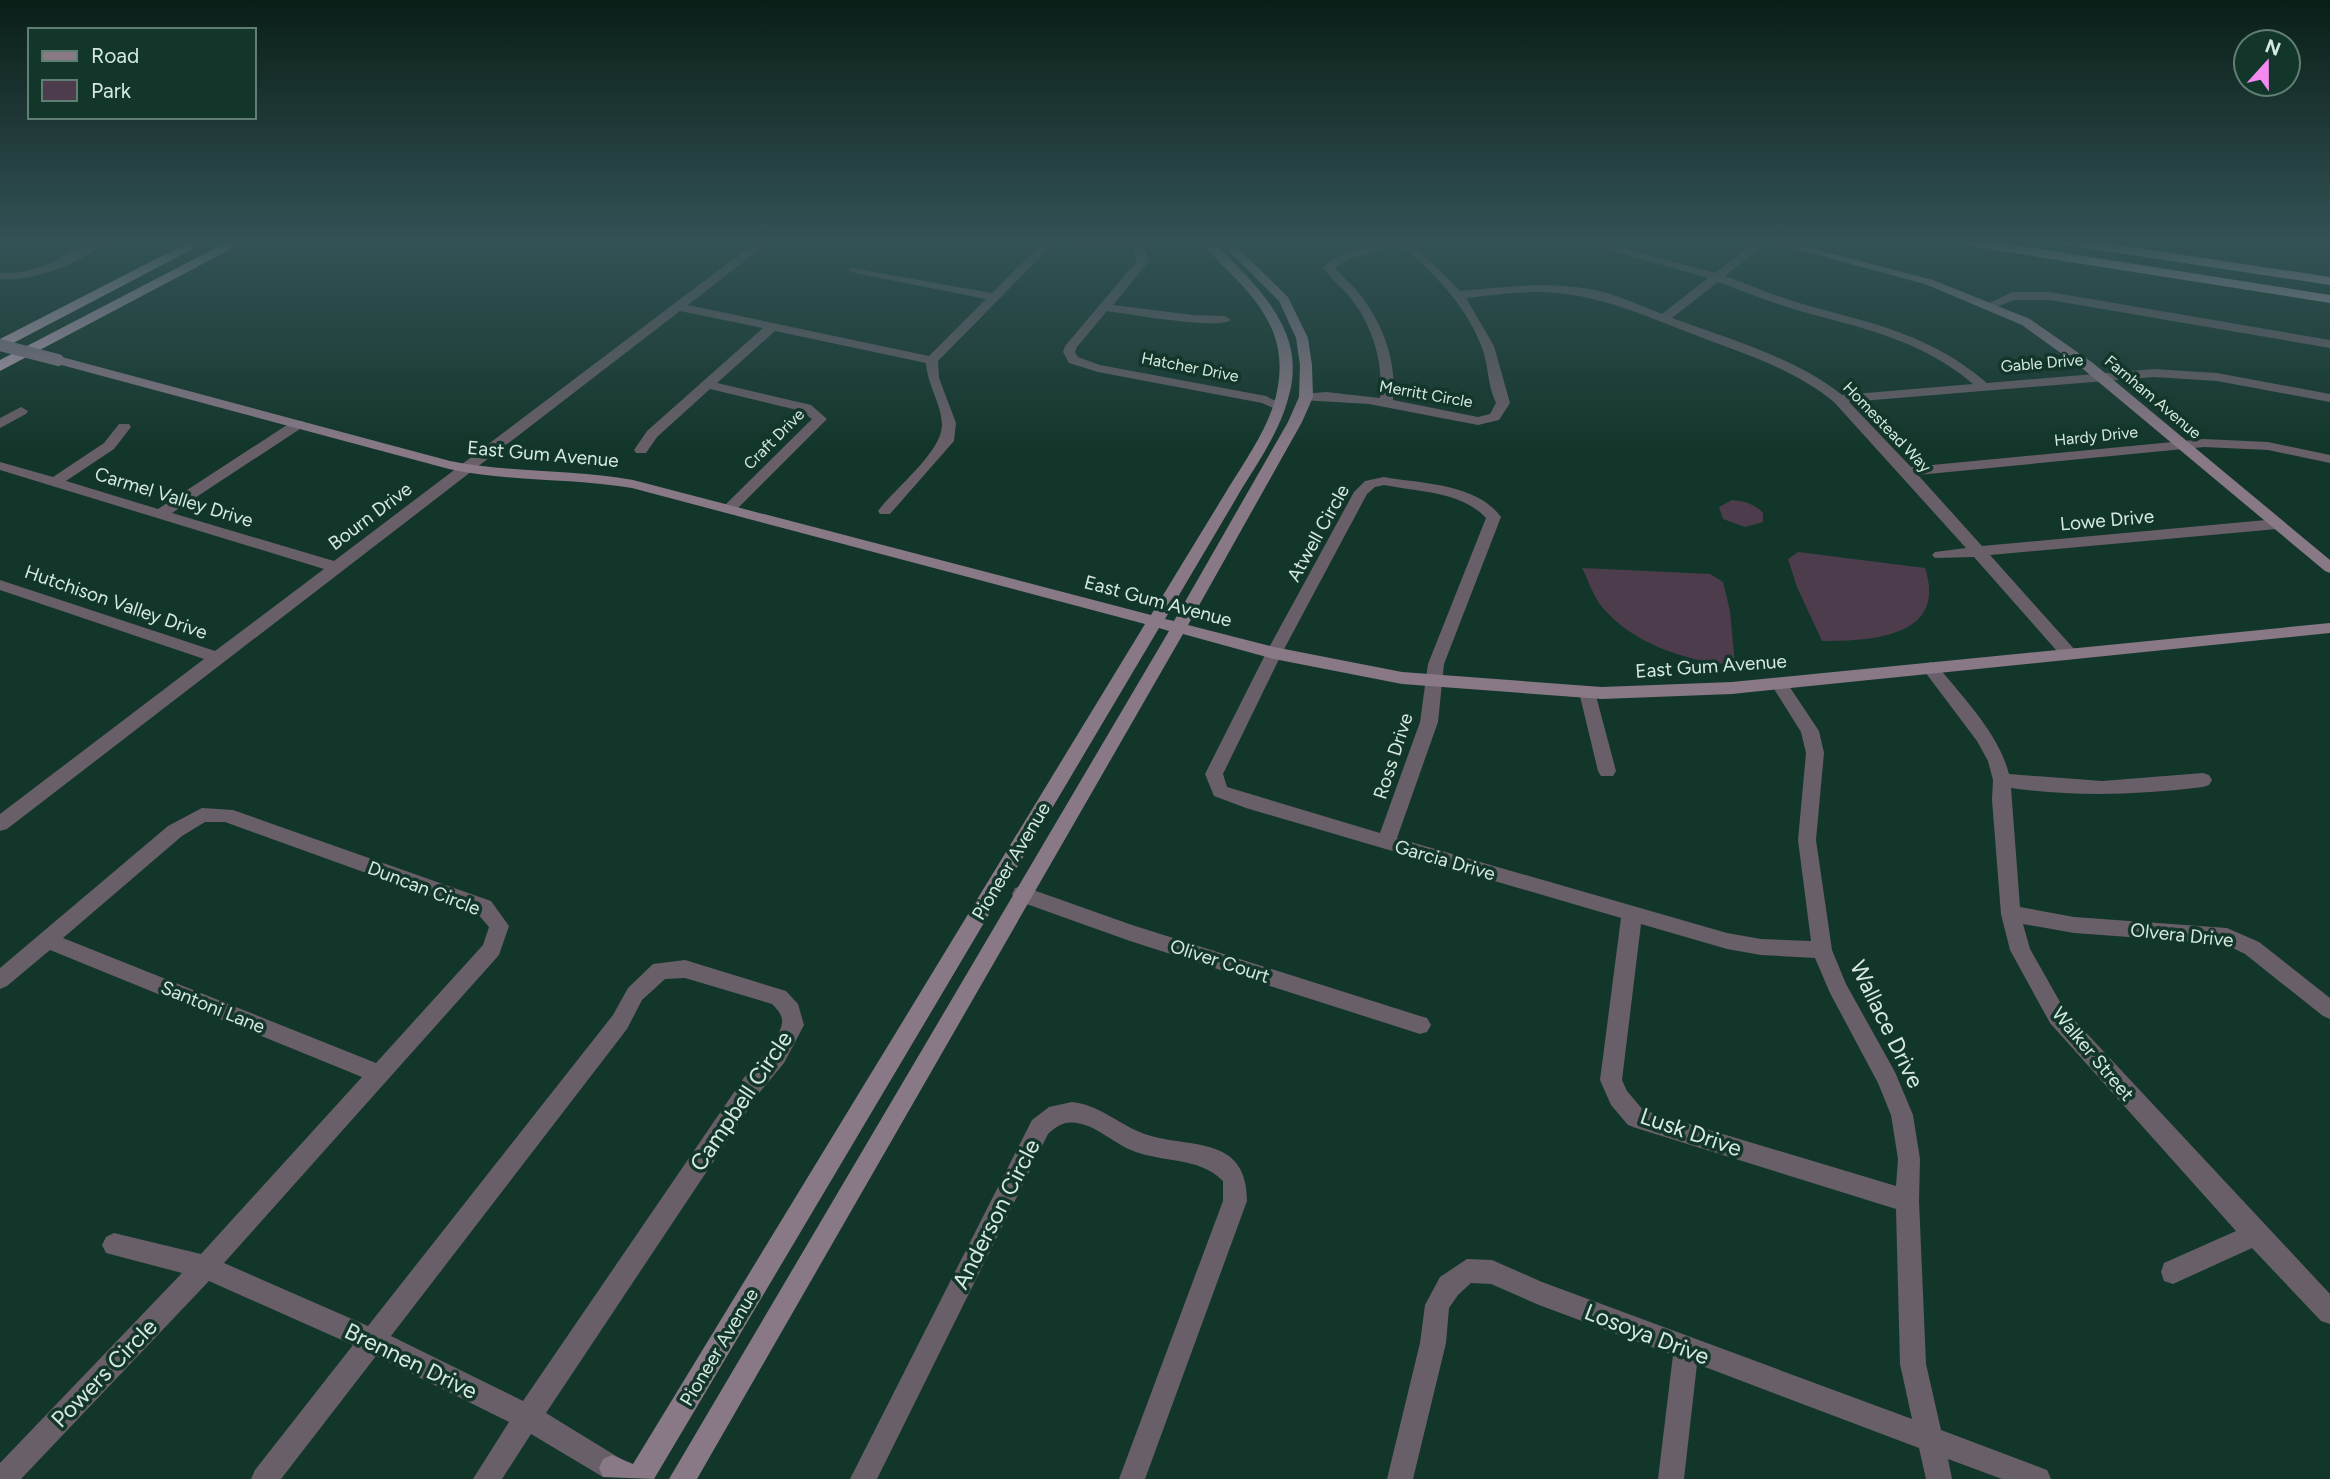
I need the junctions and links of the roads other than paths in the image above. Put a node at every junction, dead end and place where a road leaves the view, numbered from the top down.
1 (68, 310) edge
2 (107, 310) edge
3 (675, 310) edge
4 (694, 310) edge
5 (980, 310) edge
6 (1101, 310) edge
7 (1126, 310) edge
8 (1270, 310) edge
9 (1290, 310) edge
10 (1364, 310) edge
11 (1466, 310) edge
12 (1642, 310) edge
13 (1675, 310) edge
14 (1813, 310) edge
15 (1998, 310) edge
16 (2132, 310) edge
17 (1664, 318) junction
18 (1225, 320) dead end
19 (773, 326) junction
20 (2330, 344) edge
21 (0, 345) edge
22 (932, 360) junction
23 (0, 366) edge
24 (2101, 376) junction
25 (708, 385) junction
26 (1983, 386) junction
27 (1306, 397) junction
28 (2330, 398) edge
29 (1839, 399) junction
30 (1386, 404) junction
31 (1278, 406) junction
32 (21, 411) dead end
33 (0, 424) edge
34 (298, 425) junction
35 (124, 428) dead end
36 (2184, 445) junction
37 (640, 450) dead end
38 (2330, 460) edge
39 (0, 466) edge
40 (464, 469) junction
41 (1907, 472) junction
42 (56, 481) junction
43 (729, 509) junction
44 (885, 511) dead end
45 (160, 513) junction
46 (2277, 524) junction
47 (1979, 551) junction
48 (1940, 555) dead end
49 (336, 567) junction
50 (2330, 568) edge
51 (0, 585) edge
52 (1155, 621) junction
53 (1178, 628) junction
54 (2330, 628) edge
55 (1274, 653) junction
56 (2068, 654) junction
57 (218, 658) junction
58 (1930, 668) junction
59 (1434, 681) junction
60 (1779, 684) junction
61 (1587, 692) junction
62 (1606, 771) dead end
63 (2002, 780) junction
64 (2203, 780) dead end
65 (0, 824) edge
66 (1386, 842) junction
67 (1022, 894) junction
68 (1632, 914) junction
69 (2011, 914) junction
70 (47, 940) junction
71 (1822, 950) junction
72 (0, 980) edge
73 (2330, 1010) edge
74 (1420, 1025) dead end
75 (379, 1074) junction
76 (1908, 1201) junction
77 (2255, 1234) junction
78 (114, 1245) dead end
79 (205, 1267) junction
80 (2173, 1272) dead end
81 (2330, 1312) edge
82 (371, 1340) junction
83 (1686, 1349) junction
84 (527, 1417) junction
85 (1928, 1438) junction
86 (3, 1479) edge
87 (264, 1479) edge
88 (486, 1479) edge
89 (638, 1479) edge
90 (682, 1479) edge
91 (863, 1479) edge
92 (1132, 1479) edge
93 (1400, 1479) edge
94 (1671, 1479) edge
95 (1939, 1479) edge
96 (2038, 1479) edge

1 - 21 highway
2 - 23 highway
3 - 40 street, Bourn Drive
4 - 19 street
5 - 22 street
6 - 31 street, Hatcher Drive
7 - 18 street
8 - 31 street, Pioneer Avenue
9 - 27 street, Pioneer Avenue
10 - 30 street
11 - 30 street, Merritt Circle
12 - 17 street, Homestead Way
13 - 17 street
14 - 26 street
15 - 24 street, Farnham Avenue
16 - 20 street
17 - 29 street, Homestead Way
19 - 22 street
19 - 25 street
21 - 34 street, East Gum Avenue, bridge
22 - 44 street
24 - 26 street, Gable Drive
24 - 28 street, Gable Drive
24 - 36 street, Farnham Avenue
25 - 37 street
25 - 43 street, Craft Drive
26 - 29 street, Gable Drive
27 - 30 street, Merritt Circle
27 - 53 street, Pioneer Avenue
29 - 41 street, Homestead Way
31 - 52 street, Pioneer Avenue
32 - 33 street
34 - 40 street, East Gum Avenue
34 - 45 street
35 - 42 street
36 - 38 street, Hardy Drive
36 - 41 street, Hardy Drive
36 - 46 street, Farnham Avenue
39 - 42 street, Carmel Valley Drive
40 - 43 street, East Gum Avenue
40 - 49 street, Bourn Drive
41 - 47 street, Homestead Way
42 - 45 street, Carmel Valley Drive
43 - 52 street, East Gum Avenue
45 - 49 street, Carmel Valley Drive
46 - 47 street, Lowe Drive
46 - 50 street, Farnham Avenue
47 - 48 street, Lowe Drive
47 - 56 street, Homestead Way
49 - 57 street, Bourn Drive
51 - 57 street, Hutchison Valley Drive
52 - 53 street, East Gum Avenue
52 - 89 street, Pioneer Avenue
53 - 55 street, East Gum Avenue
53 - 67 street, Pioneer Avenue
54 - 56 street, East Gum Avenue
55 - 59 street, East Gum Avenue
55 - 59 street, Atwell Circle
55 - 66 street, Garcia Drive
56 - 58 street, East Gum Avenue
57 - 65 street, Bourn Drive
58 - 60 street, East Gum Avenue
58 - 63 street, Walker Street
59 - 61 street, East Gum Avenue
59 - 66 street, Ross Drive
60 - 61 street, East Gum Avenue
60 - 71 street, Wallace Drive
61 - 62 street
63 - 64 street
63 - 69 street, Walker Street
66 - 68 street, Garcia Drive
67 - 74 street, Oliver Court
67 - 90 street, Pioneer Avenue
68 - 71 street, Garcia Drive
68 - 76 street, Lusk Drive
69 - 73 street, Olvera Drive
69 - 77 street, Walker Street
70 - 72 street, Duncan Circle
70 - 75 street, Santoni Lane
70 - 75 street, Duncan Circle
71 - 76 street, Wallace Drive
75 - 79 street, Duncan Circle
76 - 85 street, Wallace Drive
77 - 80 street
77 - 81 street, Walker Street
78 - 79 street, Brennen Drive
79 - 82 street, Brennen Drive
79 - 86 street, Powers Circle
82 - 84 street, Brennen Drive
82 - 84 street, Campbell Circle
82 - 87 street
83 - 85 street, Losoya Drive
83 - 93 street, Losoya Drive
83 - 94 street
84 - 88 street
84 - 89 street, Brennen Drive
85 - 95 street, Wallace Drive
85 - 96 street, Losoya Drive
91 - 92 street, Anderson Circle

